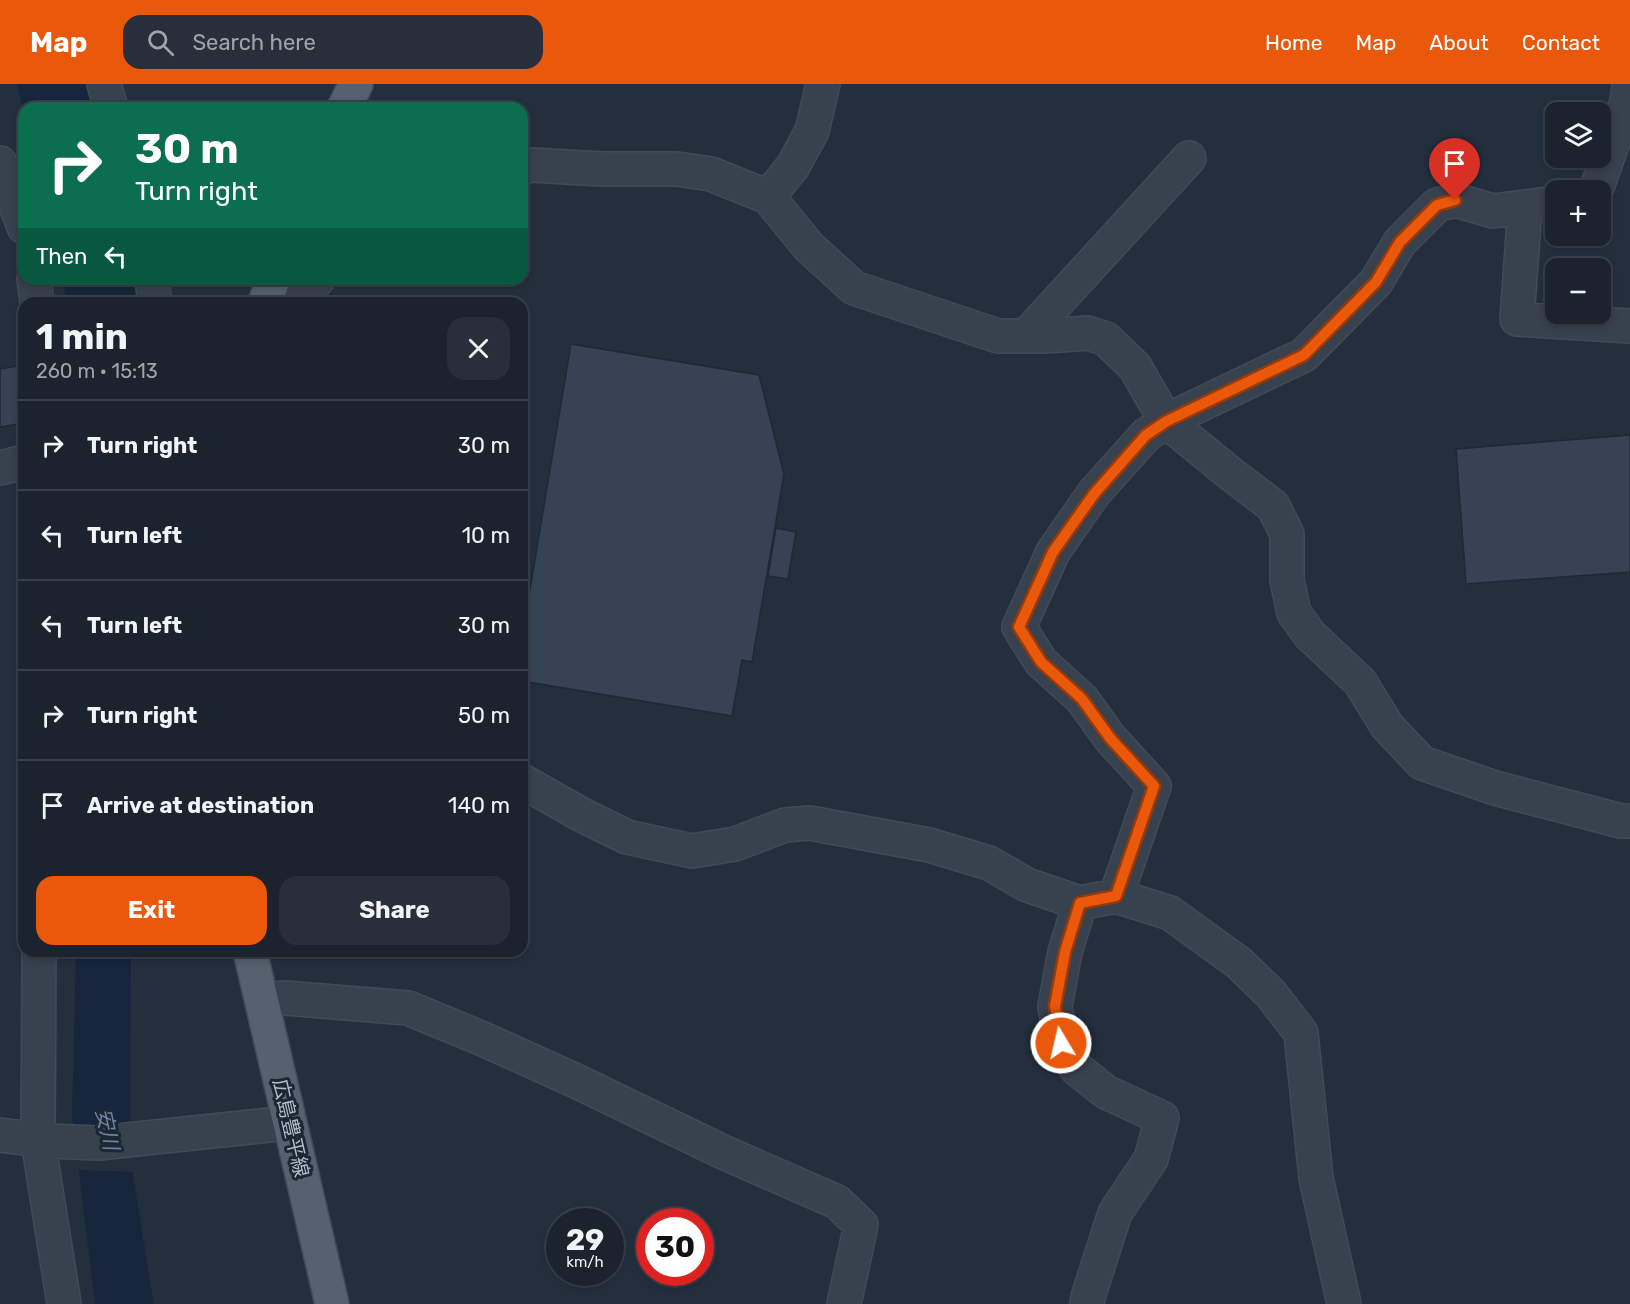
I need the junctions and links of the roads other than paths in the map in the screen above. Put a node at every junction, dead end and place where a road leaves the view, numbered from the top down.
1 (104, 84) edge
2 (356, 84) edge
3 (823, 84) edge
4 (1629, 96) edge
5 (109, 102) edge
6 (347, 102) edge
7 (1189, 158) dead end
8 (0, 163) edge
9 (528, 166) edge
10 (1600, 180) edge
11 (768, 197) junction
12 (1540, 205) edge
13 (18, 211) edge
14 (304, 285) edge
15 (276, 297) edge
16 (1630, 327) edge
17 (1026, 336) junction
18 (1167, 421) junction
19 (18, 464) edge
20 (0, 468) edge
21 (528, 784) edge
22 (1630, 821) edge
23 (1116, 896) junction
24 (1080, 903) junction
25 (39, 957) edge
26 (251, 957) edge
27 (261, 1000) junction
28 (290, 1123) junction
29 (0, 1135) edge
30 (43, 1140) junction
31 (64, 1304) edge
32 (332, 1304) edge
33 (844, 1304) edge
34 (1088, 1304) edge
35 (1344, 1304) edge

1 - 5 street
2 - 6 main road
3 - 11 street
4 - 10 street
7 - 17 street
8 - 13 street
9 - 11 street
11 - 17 street
12 - 16 street
12 - 18 street
14 - 15 street
17 - 18 street
18 - 22 street
18 - 23 street
19 - 20 street
21 - 24 street
23 - 24 street
23 - 35 street
24 - 34 street
25 - 30 street
26 - 27 main road, 広島豊平線
27 - 28 main road, 広島豊平線
27 - 33 street
28 - 30 street
28 - 32 main road, 広島豊平線
29 - 30 street
30 - 31 street

